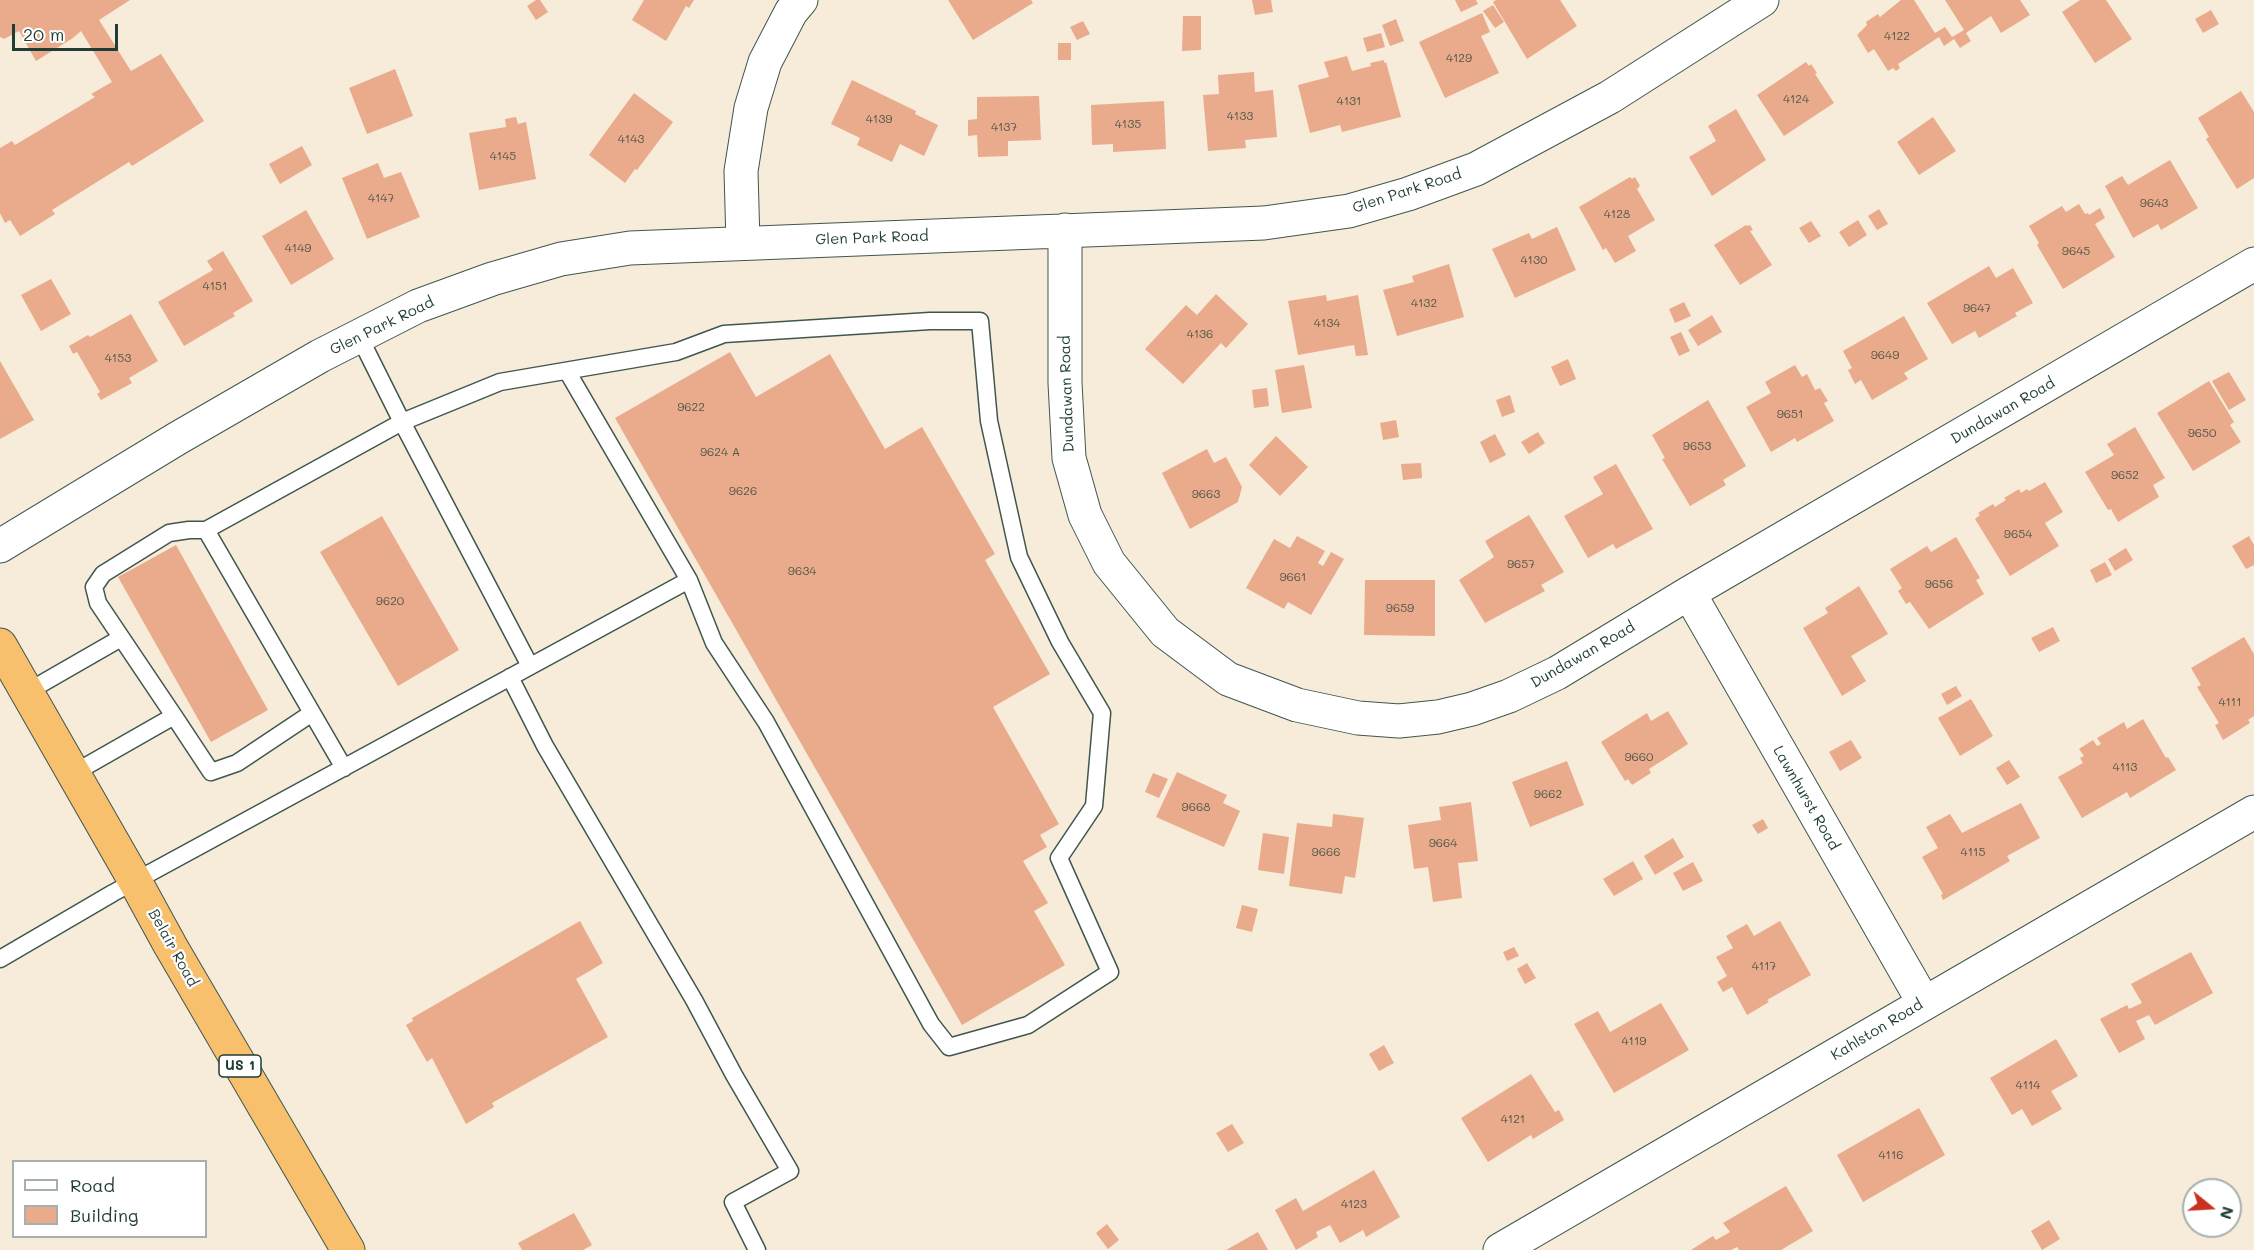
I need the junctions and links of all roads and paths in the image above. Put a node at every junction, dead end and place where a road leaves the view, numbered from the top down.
1 (801, 0) edge
2 (1762, 0) edge
3 (1065, 230) junction
4 (743, 243) junction
5 (2254, 264) edge
6 (359, 336) junction
7 (567, 371) junction
8 (402, 422) junction
9 (206, 530) junction
10 (0, 546) edge
11 (689, 580) junction
12 (1689, 593) junction
13 (122, 638) junction
14 (0, 645) edge
15 (530, 666) junction
16 (510, 676) junction
17 (27, 692) junction
18 (312, 713) junction
19 (174, 716) junction
20 (344, 768) junction
21 (74, 773) junction
22 (2254, 812) edge
23 (135, 881) junction
24 (0, 959) edge
25 (1923, 1002) junction
26 (348, 1250) edge
27 (757, 1250) edge
28 (1500, 1250) edge

1 - 4 street
2 - 3 street, Glen Park Road
3 - 4 street, Glen Park Road
3 - 12 street, Dundawan Road
4 - 6 street, Glen Park Road
5 - 12 street, Dundawan Road
6 - 8 lane
6 - 10 street, Glen Park Road
7 - 8 lane
7 - 11 lane
7 - 11 lane
8 - 9 lane
8 - 15 lane
9 - 13 lane
9 - 18 lane
11 - 15 lane
12 - 25 street, Lawnhurst Road
13 - 17 lane
13 - 19 lane
14 - 17 highway, Belair Road / US 1
15 - 16 lane
16 - 20 lane
16 - 27 lane
17 - 21 highway, Belair Road / US 1
18 - 19 lane
18 - 20 lane
19 - 21 lane
20 - 23 lane
21 - 23 highway, Belair Road / US 1
22 - 25 street, Kahlston Road
23 - 24 lane
23 - 26 highway, Belair Road / US 1
25 - 28 street, Kahlston Road

